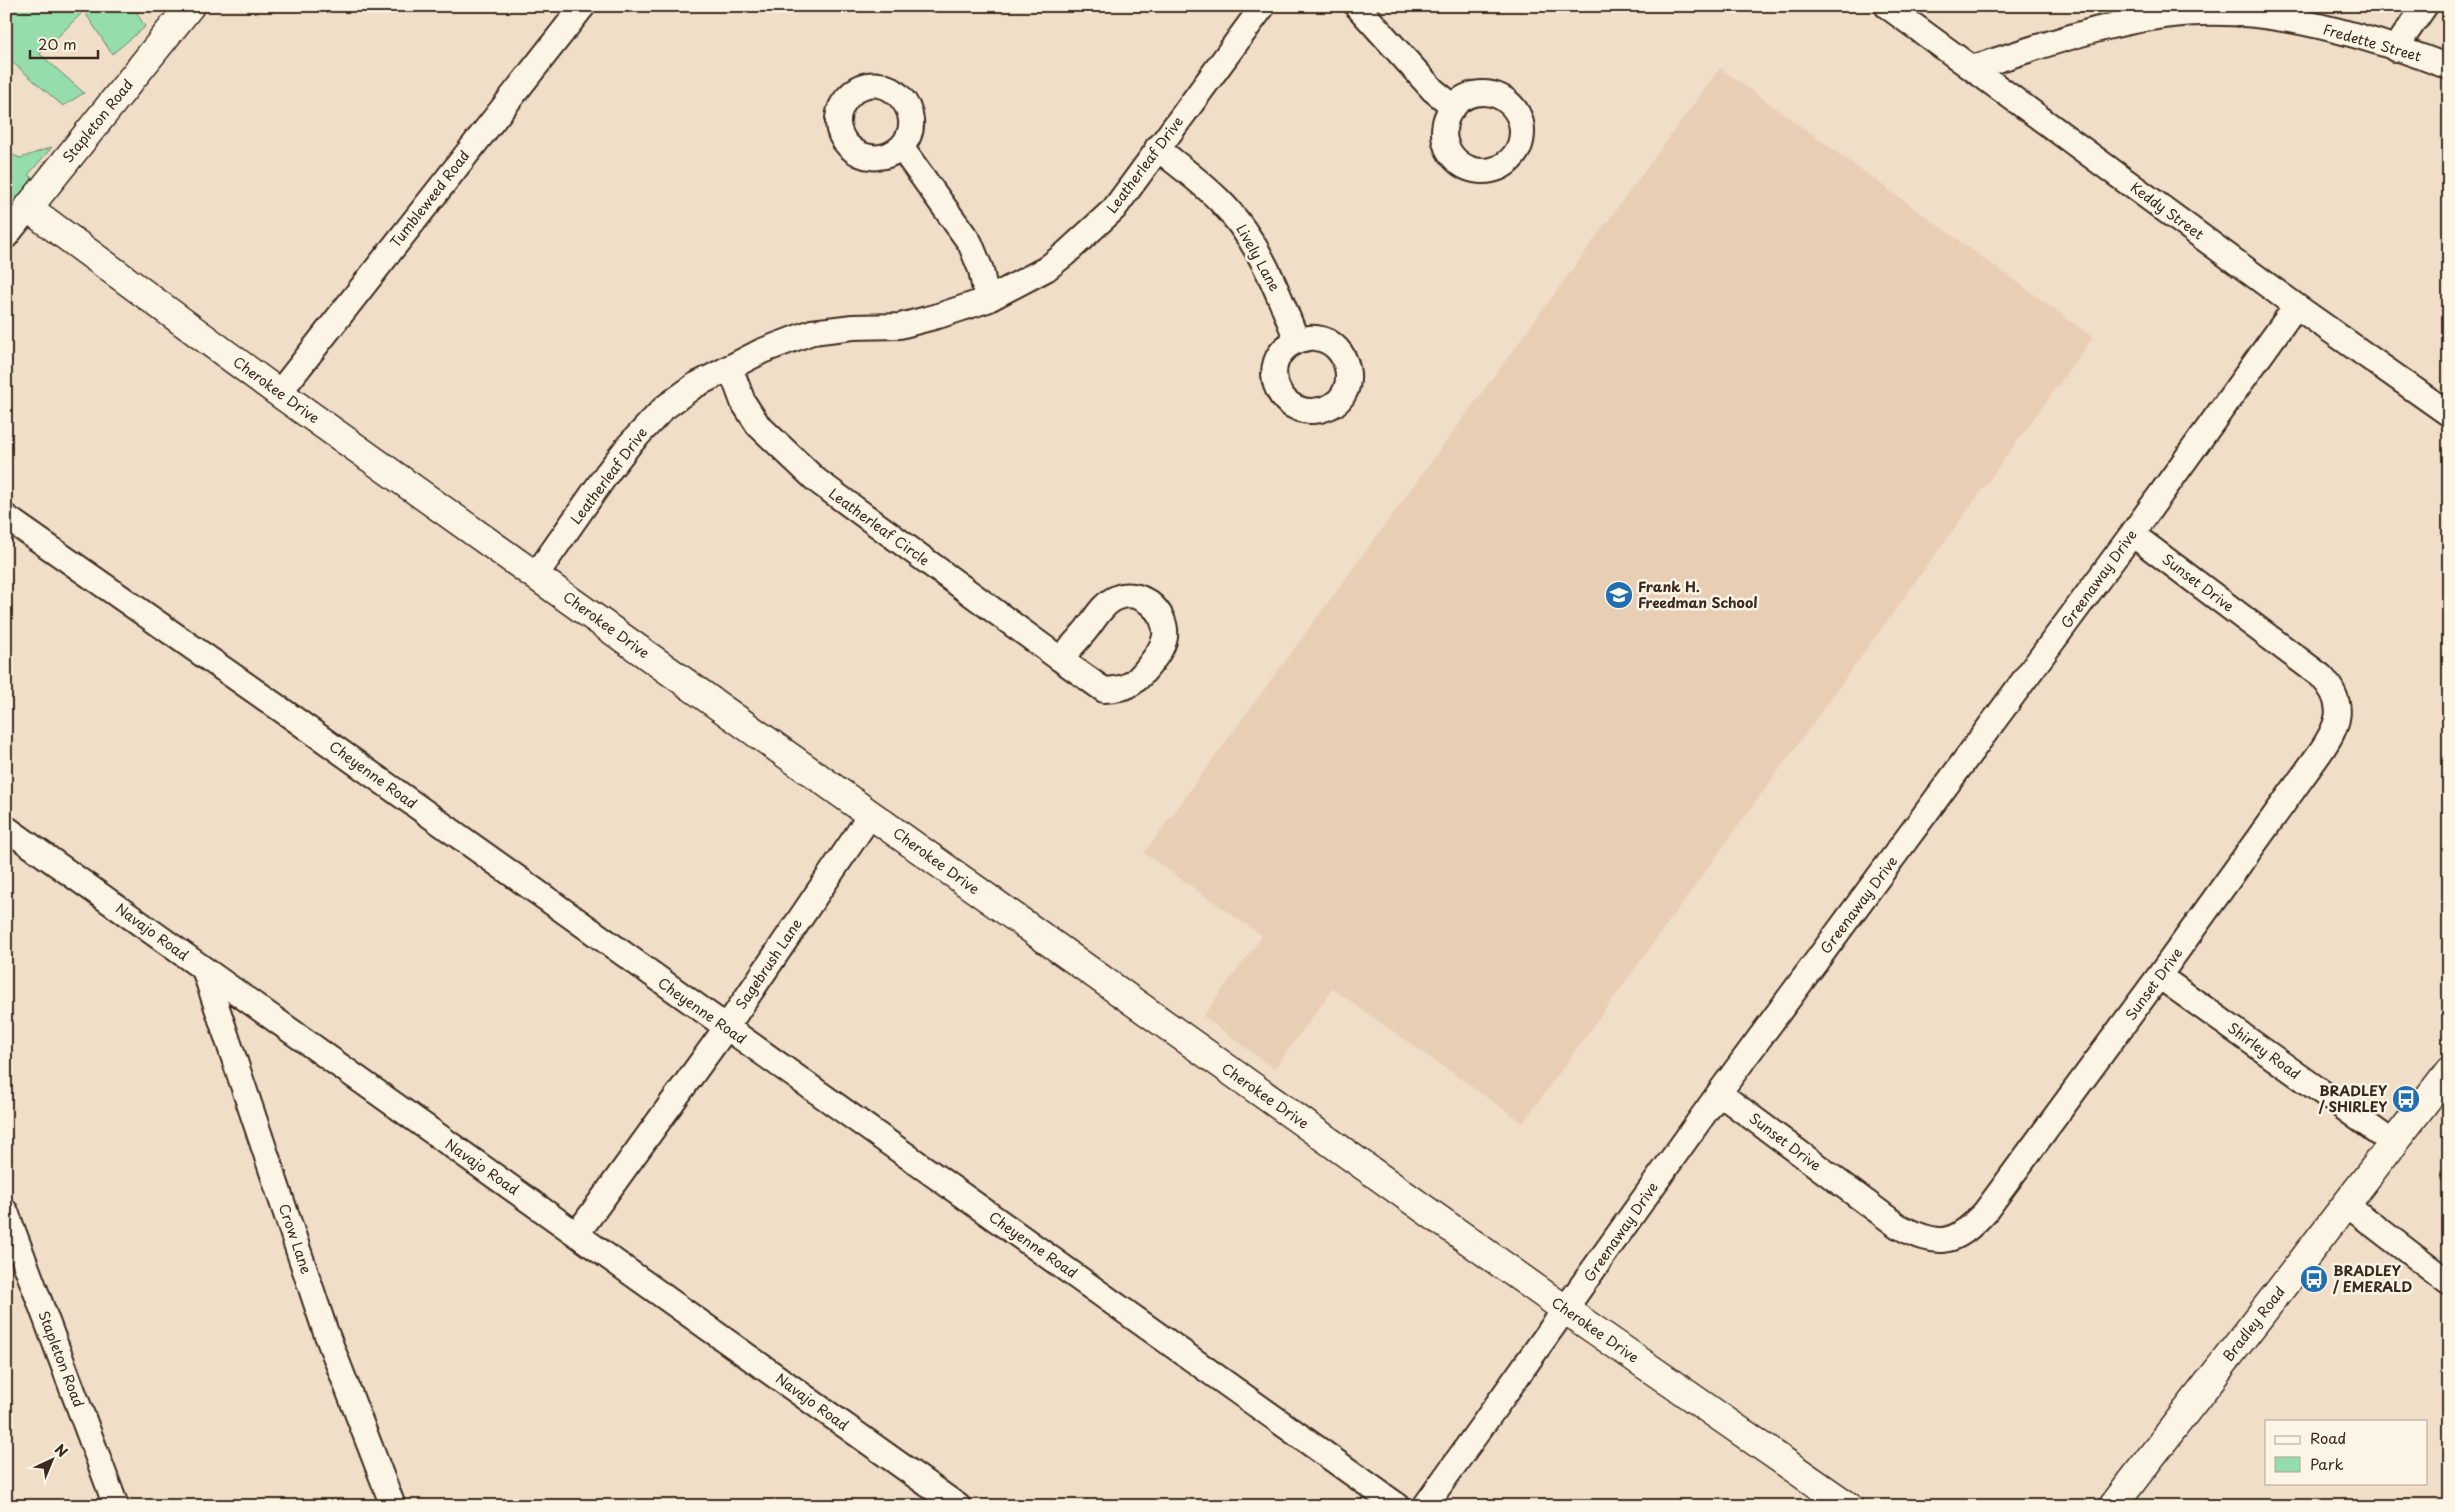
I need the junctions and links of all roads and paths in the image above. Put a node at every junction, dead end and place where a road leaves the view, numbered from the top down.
1 (190, 6) edge
2 (582, 6) edge
3 (1263, 6) edge
4 (1357, 6) edge
5 (1886, 6) edge
6 (2425, 6) edge
7 (2396, 49) junction
8 (2449, 67) edge
9 (1972, 68) junction
10 (1454, 107) dead end
11 (901, 147) dead end
12 (1157, 148) junction
13 (28, 208) junction
14 (6, 236) edge
15 (987, 300) junction
16 (2296, 306) junction
17 (1297, 341) dead end
18 (730, 367) junction
19 (278, 393) junction
20 (2449, 414) edge
21 (6, 516) edge
22 (2132, 534) junction
23 (536, 575) junction
24 (1060, 658) dead end
25 (871, 814) junction
26 (6, 828) edge
27 (204, 969) junction
28 (2159, 976) junction
29 (726, 1028) junction
30 (2449, 1071) edge
31 (1719, 1093) junction
32 (2393, 1143) junction
33 (2346, 1204) junction
34 (6, 1212) edge
35 (577, 1234) junction
36 (2449, 1283) edge
37 (1566, 1310) junction
38 (116, 1506) edge
39 (393, 1506) edge
40 (958, 1506) edge
41 (1398, 1506) edge
42 (1425, 1506) edge
43 (1848, 1506) edge
44 (2113, 1506) edge

1 - 13 street, Stapleton Road
2 - 19 street, Tumbleweed Road
3 - 12 street, Leatherleaf Drive
4 - 10 street
5 - 9 street, Keddy Street
6 - 7 street
7 - 8 street, Fredette Street
7 - 9 street, Fredette Street
9 - 16 street, Keddy Street
11 - 15 street
12 - 15 street, Leatherleaf Drive
12 - 17 street, Lively Lane
13 - 14 street, Stapleton Road
13 - 19 street, Cherokee Drive
15 - 18 street, Leatherleaf Drive
16 - 20 street, Keddy Street
16 - 22 street, Greenaway Drive
18 - 23 street, Leatherleaf Drive
18 - 24 street, Leatherleaf Circle
19 - 23 street, Cherokee Drive
21 - 29 street, Cheyenne Road
22 - 28 street, Sunset Drive
22 - 31 street, Greenaway Drive
23 - 25 street, Cherokee Drive
25 - 29 street, Sagebrush Lane
25 - 37 street, Cherokee Drive
26 - 27 street, Navajo Road
27 - 35 street, Navajo Road
27 - 39 street, Crow Lane
28 - 31 street, Sunset Drive
28 - 32 street, Shirley Road
29 - 35 street, Sagebrush Lane
29 - 41 street, Cheyenne Road
30 - 32 street, Bradley Road
31 - 37 street, Greenaway Drive
32 - 33 street, Bradley Road
33 - 36 street
33 - 44 street, Bradley Road
34 - 38 street, Stapleton Road
35 - 40 street, Navajo Road
37 - 42 street, Greenaway Drive
37 - 43 street, Cherokee Drive

